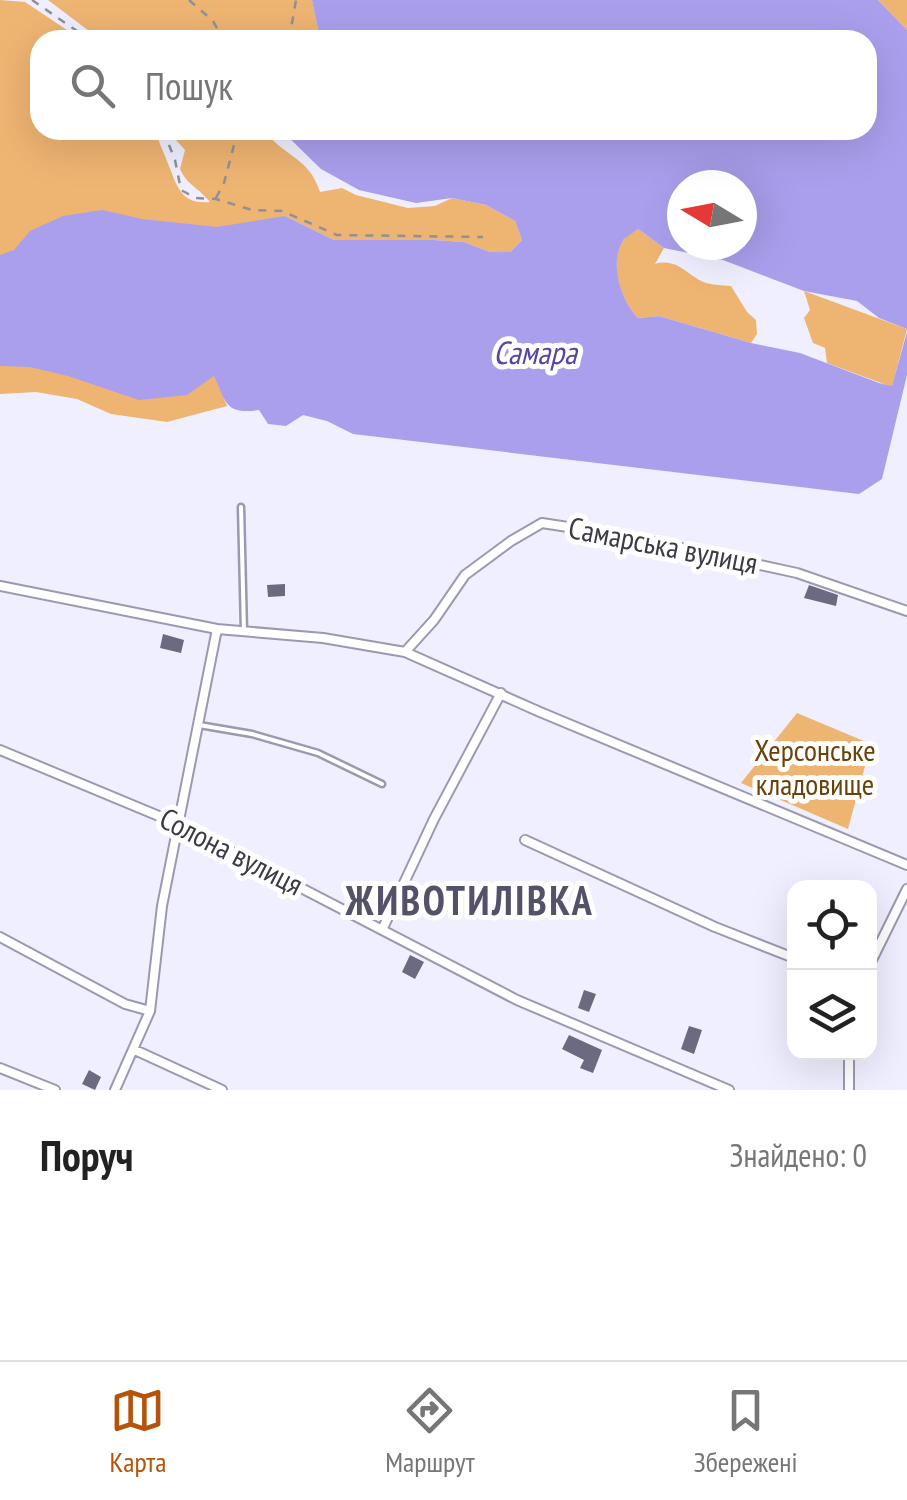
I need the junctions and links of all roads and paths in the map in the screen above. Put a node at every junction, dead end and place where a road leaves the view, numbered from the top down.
1 (32, 0) edge
2 (189, 0) edge
3 (296, 0) edge
4 (76, 30) edge
5 (218, 30) edge
6 (291, 30) edge
7 (166, 140) edge
8 (235, 140) edge
9 (216, 199) junction
10 (484, 237) dead end
11 (241, 507) dead end
12 (0, 586) edge
13 (907, 611) edge
14 (217, 629) junction
15 (244, 631) junction
16 (405, 652) junction
17 (501, 693) junction
18 (199, 724) junction
19 (0, 750) edge
20 (382, 784) dead end
21 (178, 824) junction
22 (525, 840) dead end
23 (907, 866) edge
24 (907, 888) edge
25 (382, 930) junction
26 (0, 937) edge
27 (877, 950) edge
28 (787, 955) edge
29 (150, 1011) junction
30 (135, 1050) junction
31 (849, 1060) edge
32 (0, 1068) edge
33 (55, 1090) edge
34 (114, 1090) edge
35 (222, 1090) edge
36 (729, 1090) edge
37 (850, 1090) edge

1 - 4 path
2 - 5 path
3 - 6 path
7 - 9 path
8 - 9 path
9 - 10 path
11 - 15 lane
12 - 14 street
13 - 16 street, Самарська вулиця
14 - 15 street
14 - 18 street
15 - 16 street
16 - 17 street
17 - 23 street
17 - 25 street
18 - 20 lane
18 - 21 street
19 - 21 street, Солона вулиця
21 - 25 street, Солона вулиця
21 - 29 street
22 - 28 street
24 - 27 street
25 - 36 street, Солона вулиця
26 - 29 street
29 - 30 street
30 - 34 street
30 - 35 street
31 - 37 street
32 - 33 street

